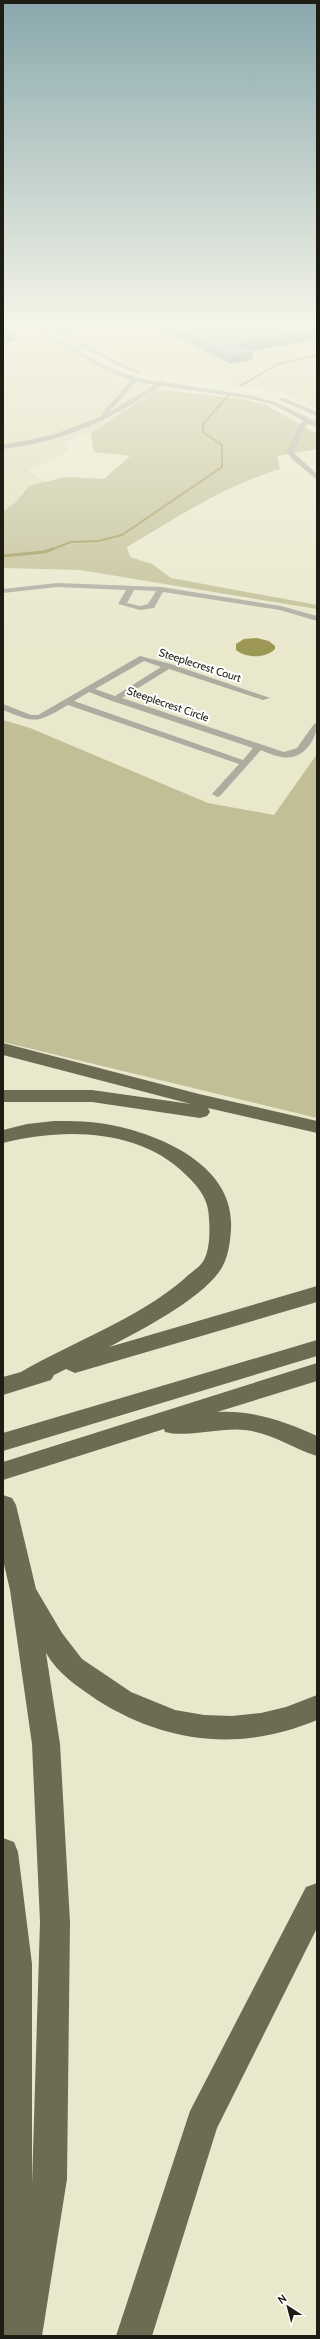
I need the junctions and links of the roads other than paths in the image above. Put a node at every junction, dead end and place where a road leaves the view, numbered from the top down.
1 (71, 432) edge
2 (299, 432) edge
3 (3, 446) edge
4 (317, 478) edge
5 (132, 587) junction
6 (161, 589) junction
7 (3, 591) edge
8 (317, 619) edge
9 (168, 666) junction
10 (87, 690) junction
11 (266, 698) dead end
12 (115, 699) junction
13 (66, 701) junction
14 (3, 708) edge
15 (317, 726) edge
16 (259, 747) junction
17 (243, 763) junction
18 (217, 794) dead end
19 (3, 1049) edge
20 (3, 1096) edge
21 (317, 1128) edge
22 (3, 1138) edge
23 (317, 1294) edge
24 (317, 1348) edge
25 (317, 1372) edge
26 (29, 1378) junction
27 (3, 1386) edge
28 (128, 1433) junction
29 (3, 1442) edge
30 (317, 1447) edge
31 (3, 1471) edge
32 (3, 1505) edge
33 (23, 1590) junction
34 (317, 1707) edge
35 (3, 1852) edge
36 (317, 1897) edge
37 (14, 2336) edge
38 (24, 2336) edge
39 (134, 2336) edge

1 - 3 street
2 - 4 street
5 - 6 street
5 - 6 street
5 - 7 street
6 - 8 street
9 - 10 street, Steeplecrest Court
9 - 11 street, Steeplecrest Court
9 - 12 street
10 - 12 street, Steeplecrest Circle
10 - 13 street
12 - 16 street, Steeplecrest Circle
13 - 14 street
13 - 17 street
15 - 16 street, Steeplecrest Circle
16 - 17 street
17 - 18 street
19 - 21 highway
20 - 21 highway
22 - 26 highway
23 - 26 highway
24 - 29 highway
25 - 28 highway
26 - 27 highway
28 - 30 highway
28 - 31 highway
32 - 33 highway
33 - 34 highway
33 - 38 highway
35 - 37 highway
36 - 39 highway

